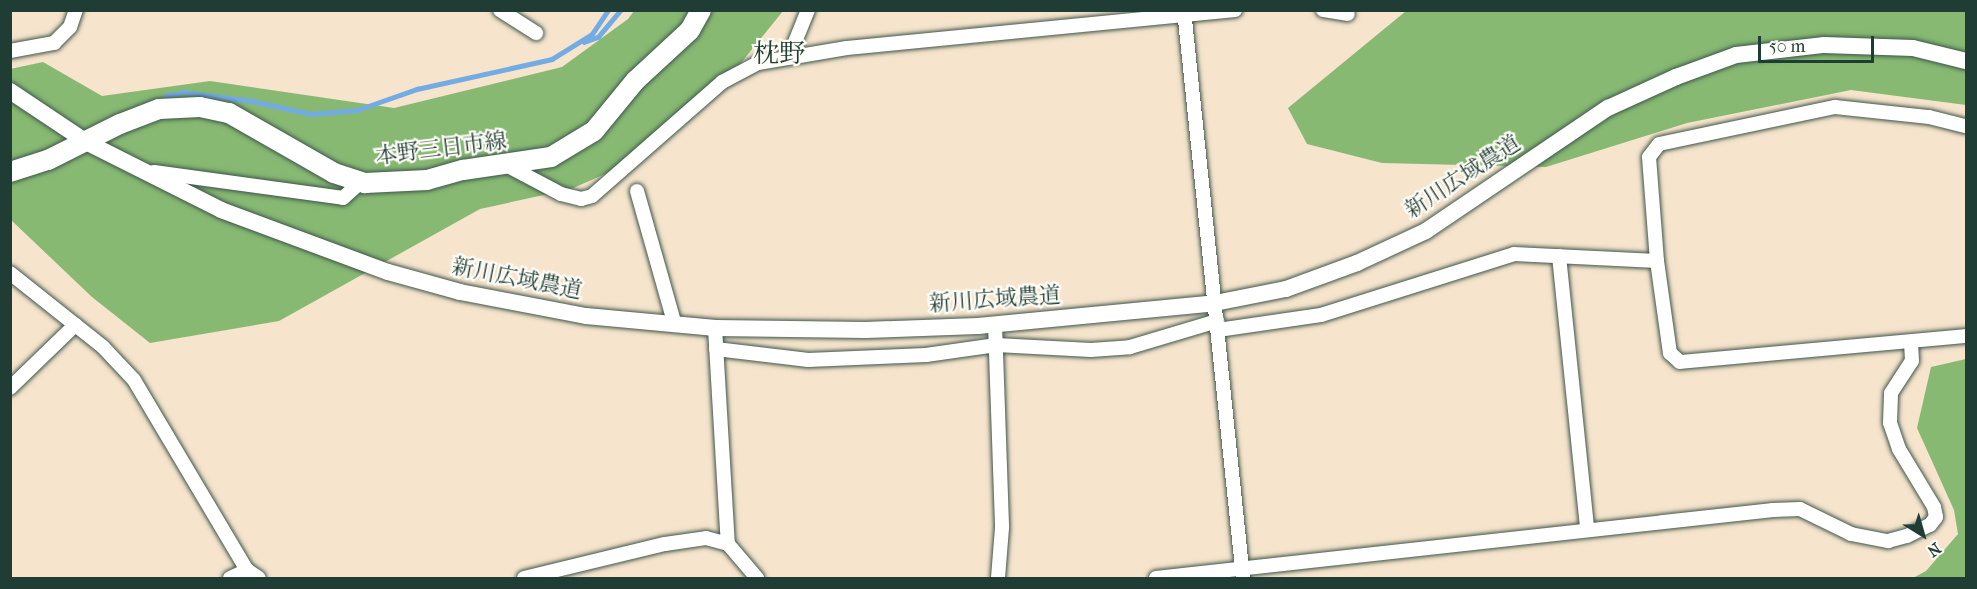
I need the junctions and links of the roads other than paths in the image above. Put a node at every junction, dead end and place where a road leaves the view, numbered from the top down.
1 (76, 10) edge
2 (500, 10) edge
3 (701, 10) edge
4 (808, 10) edge
5 (1235, 10) edge
6 (1323, 10) edge
7 (1184, 13) edge
8 (1348, 14) dead end
9 (536, 33) dead end
10 (10, 51) edge
11 (789, 57) junction
12 (1966, 61) edge
13 (10, 91) edge
14 (1966, 126) edge
15 (88, 143) junction
16 (508, 166) junction
17 (143, 171) junction
18 (10, 172) edge
19 (361, 182) junction
20 (637, 191) dead end
21 (1559, 256) junction
22 (1657, 261) junction
23 (10, 273) edge
24 (1215, 303) junction
25 (995, 324) junction
26 (75, 325) junction
27 (675, 325) junction
28 (1218, 325) junction
29 (715, 328) junction
30 (1966, 336) edge
31 (1911, 344) junction
32 (996, 345) junction
33 (716, 349) junction
34 (10, 388) edge
35 (1587, 529) junction
36 (728, 544) junction
37 (1243, 573) edge
38 (253, 574) edge
39 (230, 579) edge
40 (524, 579) edge
41 (757, 579) edge
42 (998, 579) edge
43 (1156, 579) edge

1 - 10 street
2 - 9 street
3 - 16 main road, 本野三日市線
4 - 11 street
5 - 7 street
6 - 8 street
7 - 11 street
7 - 24 street
11 - 16 street
12 - 24 street, 新川広域農道
13 - 15 street, 新川広域農道
14 - 22 street
15 - 17 street, 新川広域農道
15 - 18 main road, 本野三日市線
15 - 19 main road, 本野三日市線
16 - 19 main road, 本野三日市線
17 - 19 street
17 - 27 street, 新川広域農道
20 - 27 street
21 - 22 street
21 - 28 street
21 - 35 street
22 - 31 street
23 - 26 street
24 - 25 street, 新川広域農道
24 - 28 street
25 - 29 street, 新川広域農道
25 - 32 street
26 - 34 street
26 - 38 street
27 - 29 street, 新川広域農道
28 - 32 street
28 - 37 street
29 - 33 street
30 - 31 street
31 - 35 street
32 - 33 street
32 - 42 street
33 - 36 street
35 - 37 street
36 - 40 street
36 - 41 street
37 - 43 street
38 - 39 street

